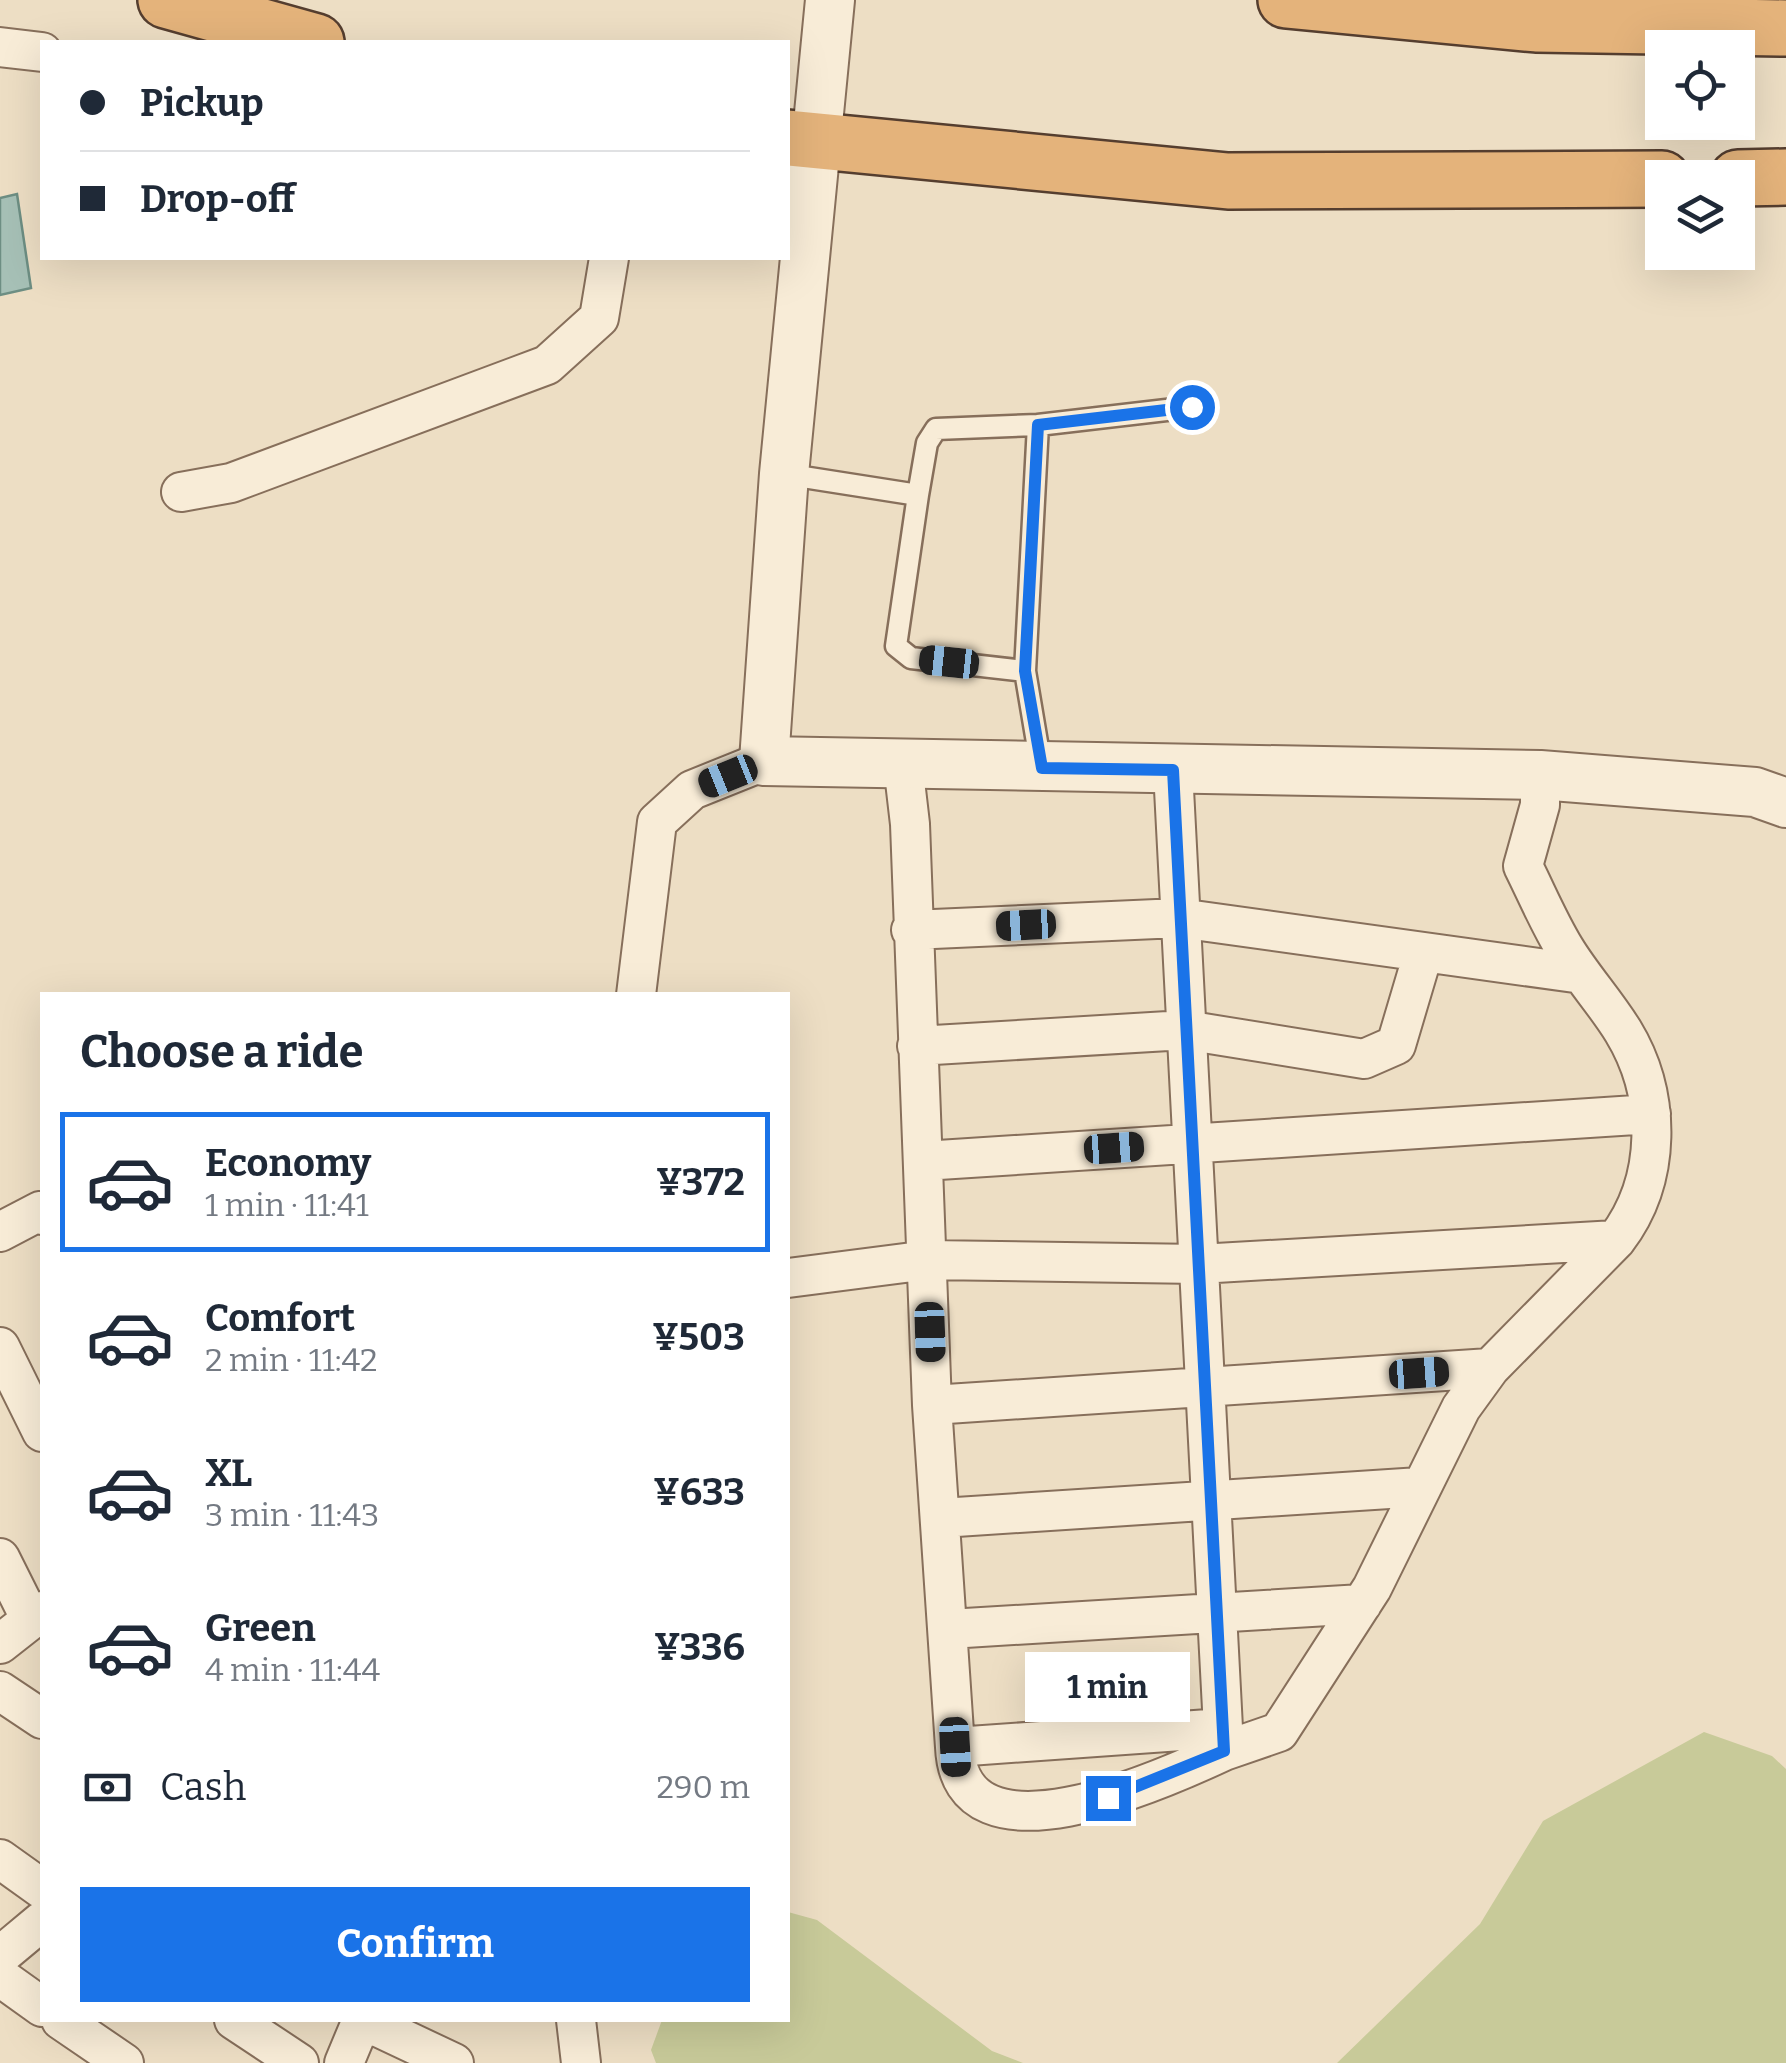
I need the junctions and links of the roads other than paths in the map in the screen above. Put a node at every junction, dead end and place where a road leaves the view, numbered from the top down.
1 (166, 0) edge
2 (830, 0) edge
3 (1286, 0) edge
4 (1786, 28) edge
5 (309, 40) edge
6 (0, 47) edge
7 (40, 52) edge
8 (801, 140) edge
9 (1786, 176) edge
10 (1755, 177) edge
11 (1645, 180) edge
12 (609, 260) edge
13 (1192, 407) dead end
14 (1038, 425) junction
15 (784, 474) junction
16 (182, 492) dead end
17 (918, 494) junction
18 (1025, 671) junction
19 (764, 761) junction
20 (903, 764) junction
21 (1042, 768) junction
22 (1173, 770) junction
23 (1540, 774) junction
24 (1786, 803) edge
25 (1180, 918) junction
26 (911, 930) junction
27 (1423, 954) junction
28 (1582, 974) junction
29 (636, 992) edge
30 (1186, 1030) junction
31 (917, 1046) junction
32 (1651, 1114) junction
33 (1191, 1143) junction
34 (923, 1161) junction
35 (40, 1211) edge
36 (0, 1232) edge
37 (1616, 1240) junction
38 (928, 1260) junction
39 (1198, 1264) junction
40 (790, 1278) edge
41 (0, 1347) edge
42 (1490, 1368) junction
43 (1208, 1387) junction
44 (932, 1405) junction
45 (40, 1428) edge
46 (1420, 1487) junction
47 (1212, 1499) junction
48 (941, 1518) junction
49 (0, 1558) edge
50 (1362, 1604) junction
51 (1218, 1613) junction
52 (37, 1615) edge
53 (949, 1629) junction
54 (0, 1644) edge
55 (0, 1690) edge
56 (40, 1718) edge
57 (1224, 1739) junction
58 (955, 1747) junction
59 (0, 1860) edge
60 (40, 1888) edge
61 (40, 1923) edge
62 (0, 1956) edge
63 (0, 1977) edge
64 (40, 2006) edge
65 (64, 2022) edge
66 (237, 2022) edge
67 (362, 2022) edge
68 (367, 2022) edge
69 (576, 2022) edge
70 (290, 2061) edge
71 (124, 2063) edge
72 (344, 2063) edge
73 (454, 2063) edge
74 (581, 2063) edge

1 - 5 highway
2 - 8 street
3 - 4 highway
6 - 7 street
8 - 11 highway
8 - 15 street
9 - 10 highway
12 - 16 street
13 - 14 lane
14 - 17 lane
14 - 18 lane
15 - 17 lane
15 - 19 street
17 - 18 lane
18 - 21 lane
19 - 20 street
19 - 29 street
20 - 21 street
20 - 26 street
21 - 22 street
22 - 23 street
22 - 25 street
23 - 24 street
23 - 28 street
25 - 26 street
25 - 27 street
25 - 30 street
26 - 31 street
27 - 28 street
27 - 30 street
28 - 32 street
30 - 31 street
30 - 33 street
31 - 34 street
32 - 33 street
32 - 37 street
33 - 34 street
33 - 39 street
34 - 38 street
35 - 36 street
37 - 39 street
37 - 42 street
38 - 39 street
38 - 40 street
38 - 44 street
39 - 43 street
41 - 45 street
42 - 43 street
42 - 46 street
43 - 44 street
43 - 47 street
44 - 48 street
46 - 47 street
46 - 50 street
47 - 48 street
47 - 51 street
48 - 53 street
49 - 52 street
50 - 51 street
50 - 57 street
51 - 53 street
51 - 57 street
52 - 54 street
53 - 58 street
55 - 56 street
57 - 58 street
57 - 58 street
59 - 60 street
61 - 62 street
63 - 64 street
65 - 71 street
66 - 70 street
67 - 72 street
68 - 73 street
69 - 74 street

